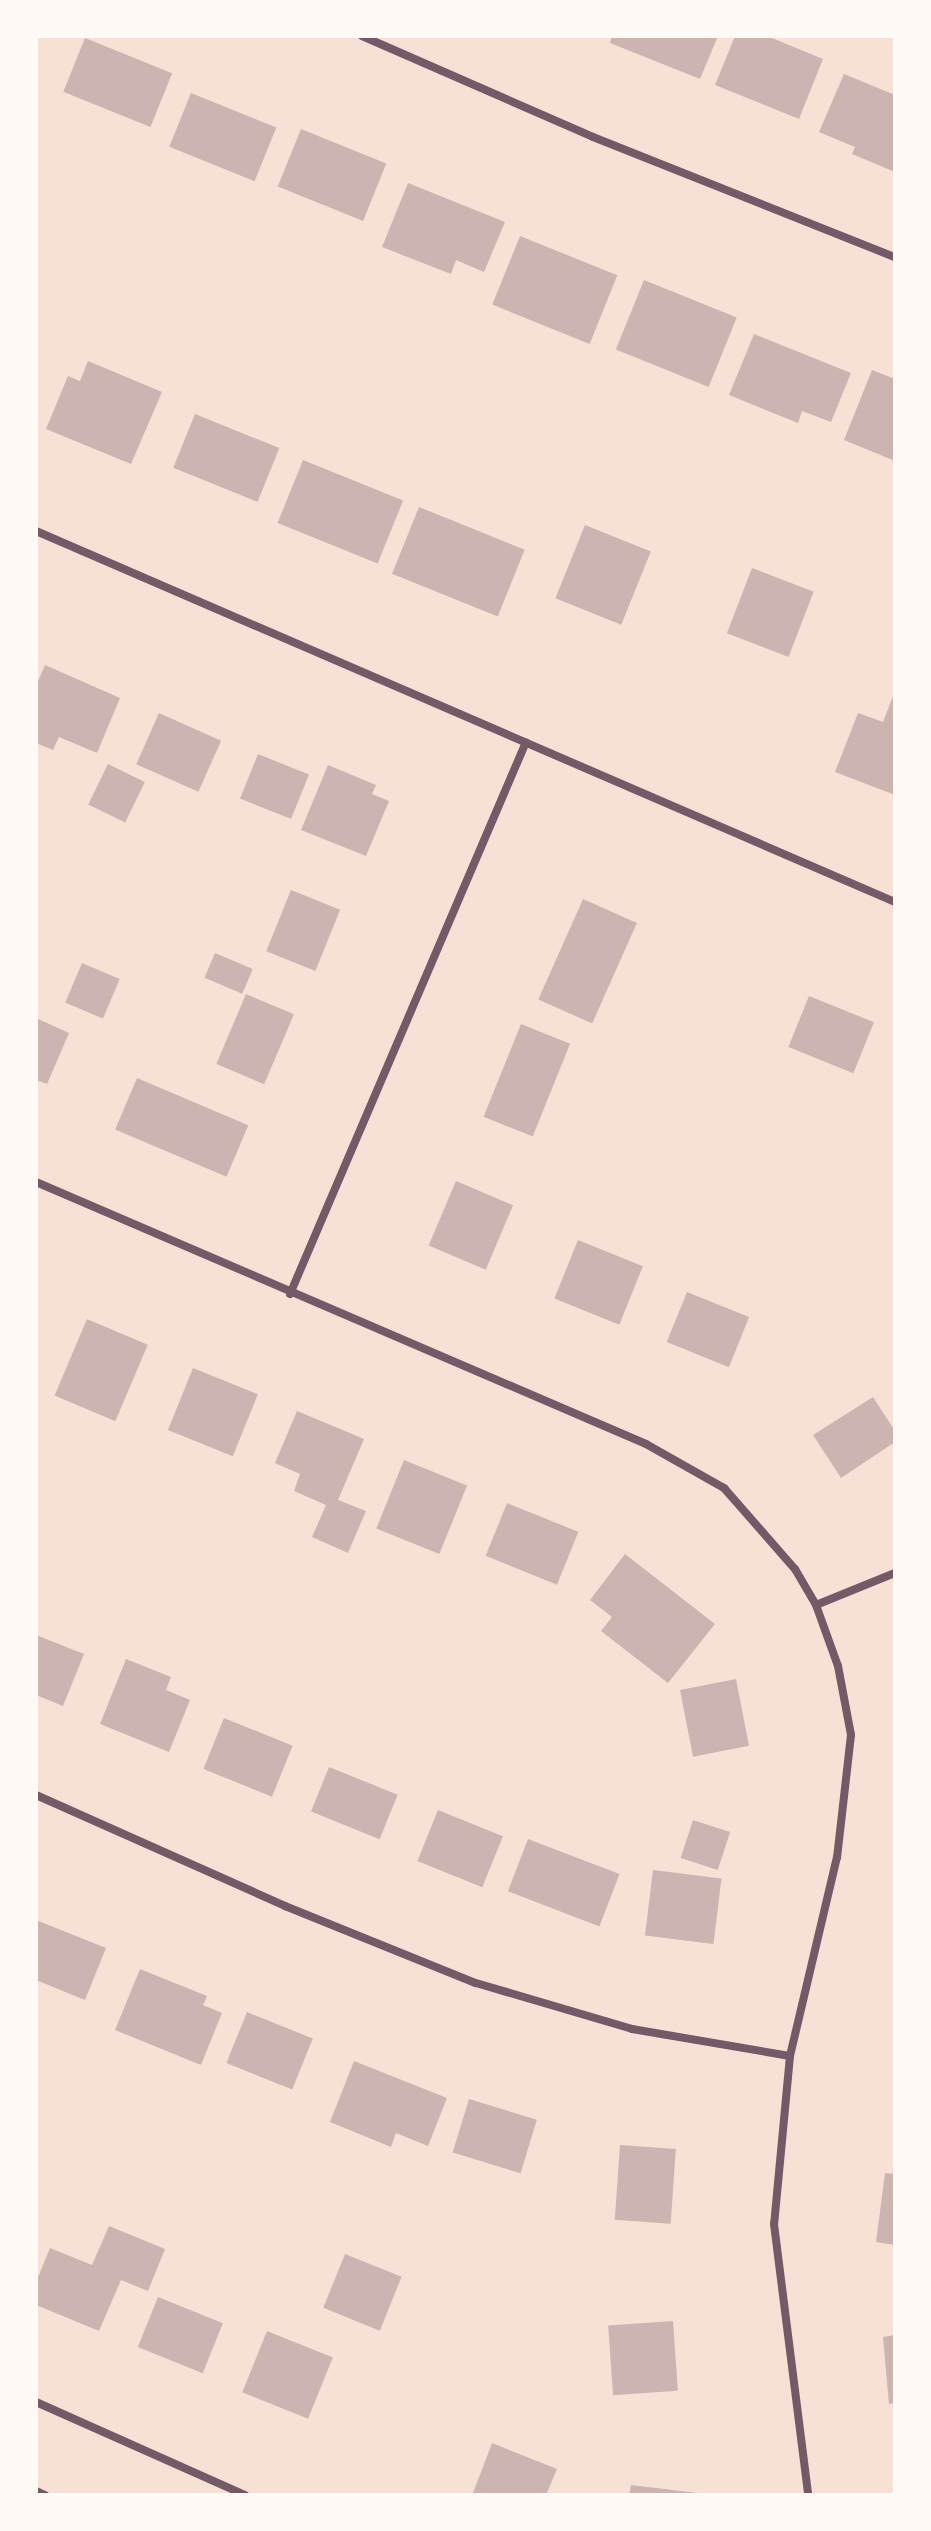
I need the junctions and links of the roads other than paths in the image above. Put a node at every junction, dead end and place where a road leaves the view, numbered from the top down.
1 (362, 36) edge
2 (895, 257) edge
3 (36, 531) edge
4 (526, 742) junction
5 (895, 902) edge
6 (36, 1182) edge
7 (290, 1294) junction
8 (895, 1573) edge
9 (816, 1605) junction
10 (36, 1795) edge
11 (790, 2056) junction
12 (36, 2402) edge
13 (36, 2491) edge
14 (45, 2495) edge
15 (245, 2495) edge
16 (808, 2495) edge

1 - 2 street
3 - 4 street
4 - 5 street
4 - 7 street
6 - 7 street
7 - 9 street
8 - 9 street
9 - 11 street
10 - 11 street
11 - 16 street
12 - 15 street
13 - 14 street

